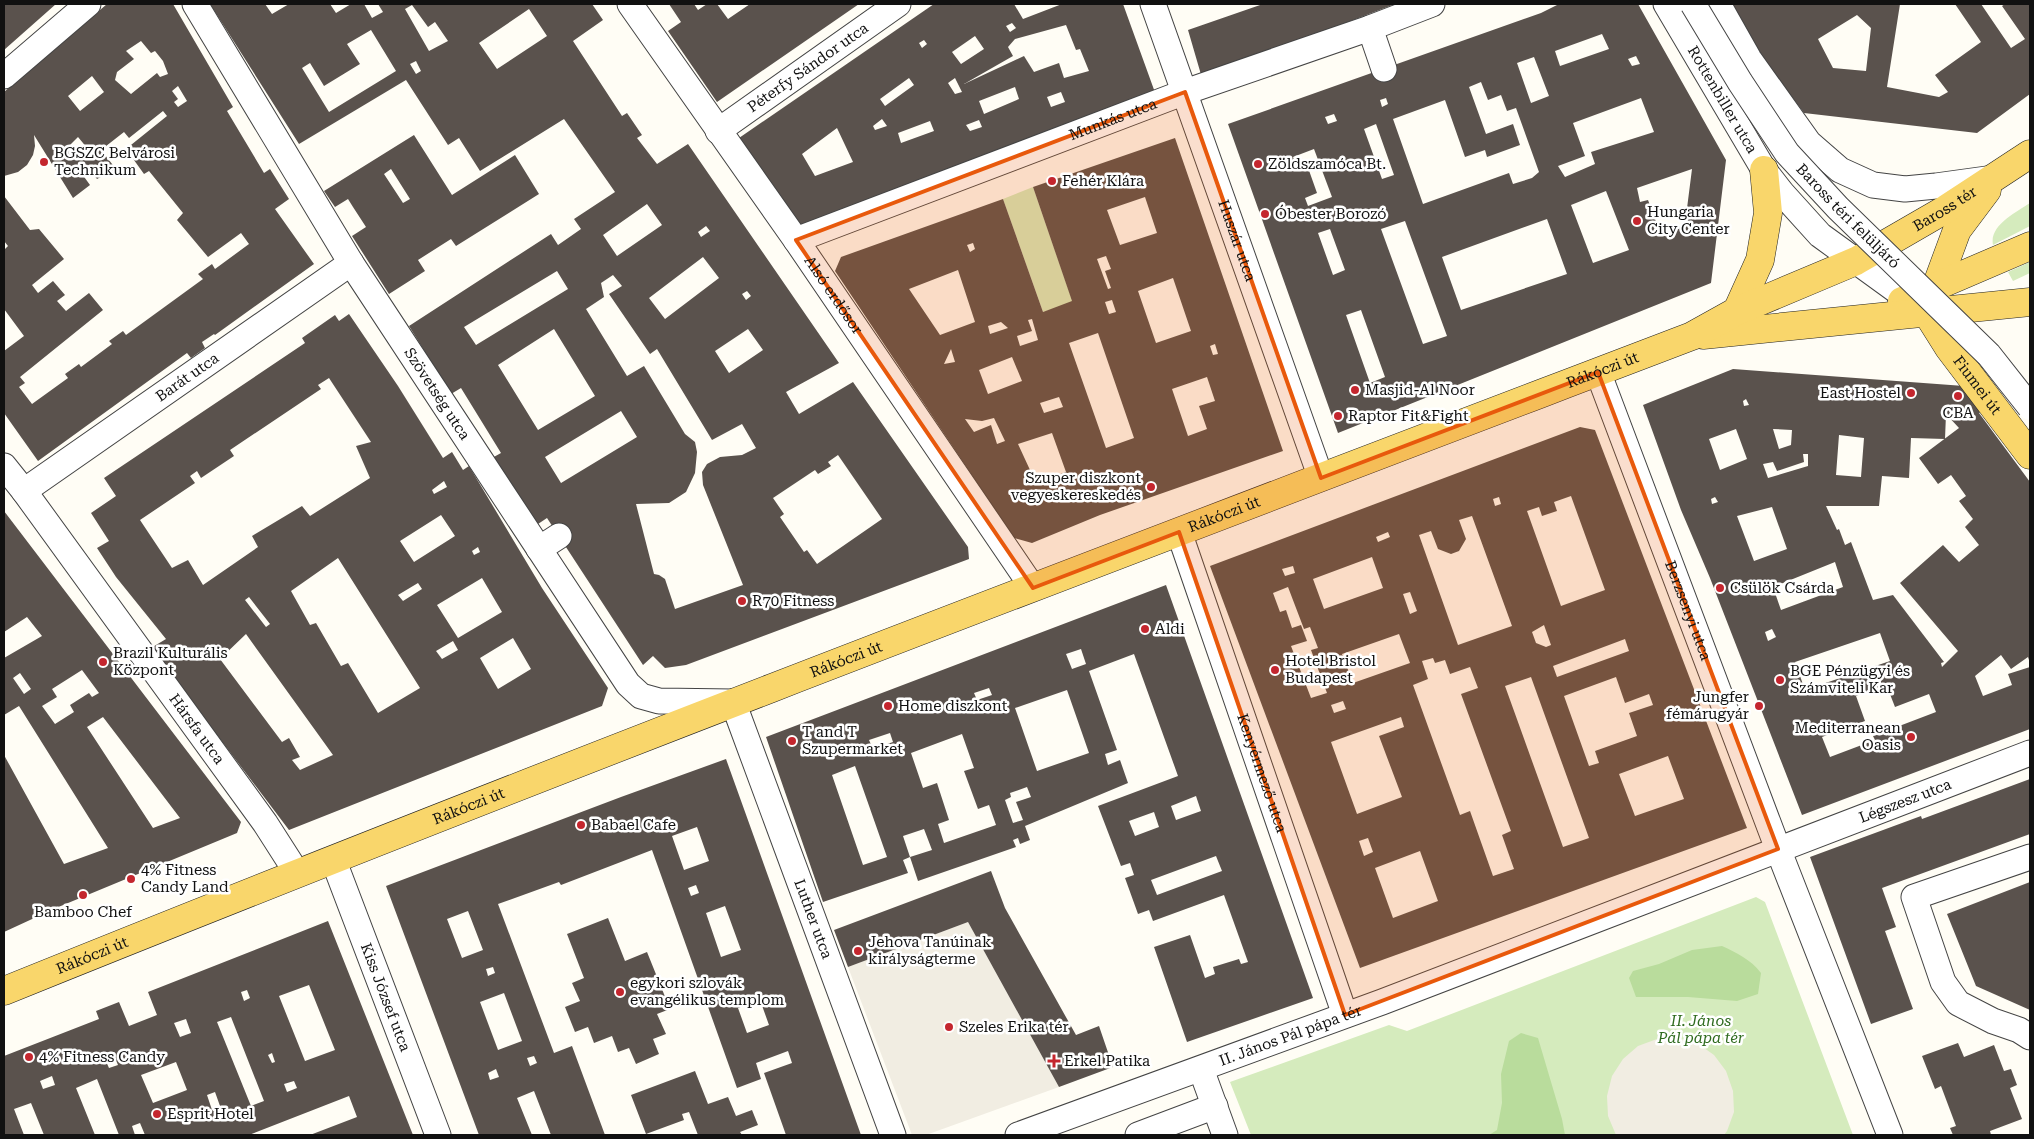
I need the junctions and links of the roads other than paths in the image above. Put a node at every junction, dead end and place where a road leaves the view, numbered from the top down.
1 (88, 4) edge
2 (195, 4) edge
3 (630, 4) edge
4 (898, 4) edge
5 (1153, 4) edge
6 (1432, 4) edge
7 (1666, 4) edge
8 (1693, 4) edge
9 (1718, 4) edge
10 (1370, 28) junction
11 (1384, 69) dead end
12 (4, 76) edge
13 (1185, 92) junction
14 (718, 131) junction
15 (2030, 154) edge
16 (1828, 161) junction
17 (1764, 170) junction
18 (1996, 177) junction
19 (1782, 193) junction
20 (796, 240) junction
21 (2030, 246) edge
22 (1856, 261) junction
23 (351, 264) junction
24 (1944, 275) junction
25 (2030, 302) edge
26 (1918, 305) junction
27 (2000, 306) junction
28 (1737, 311) junction
29 (1692, 336) junction
30 (1598, 372) junction
31 (2030, 407) edge
32 (2030, 455) edge
33 (4, 466) edge
34 (1321, 478) junction
35 (24, 491) junction
36 (1178, 532) junction
37 (1033, 588) junction
38 (733, 702) junction
39 (2030, 753) edge
40 (1778, 849) junction
41 (2030, 857) edge
42 (333, 859) junction
43 (297, 873) junction
44 (4, 991) edge
45 (1345, 1015) junction
46 (2030, 1037) edge
47 (1201, 1068) junction
48 (1215, 1106) junction
49 (438, 1135) edge
50 (893, 1135) edge
51 (1018, 1135) edge
52 (1138, 1135) edge
53 (1225, 1135) edge
54 (1890, 1135) edge

1 - 12 street
2 - 23 street, Szövetség utca
3 - 14 street, Alsó erdősor
4 - 14 street, Péterfy Sándor utca
5 - 13 street, Huszár utca
6 - 10 street, Munkás utca
7 - 17 street, Rottenbiller utca
8 - 31 street, Baross téri felüljáró, bridge
9 - 16 street
10 - 11 street
10 - 13 street, Munkás utca
13 - 20 street, Munkás utca
13 - 34 street, Huszár utca
14 - 20 street, Alsó erdősor
15 - 18 main road, Baross tér
16 - 18 street
16 - 19 street
17 - 19 street, Rottenbiller utca
17 - 28 main road
18 - 22 main road, Baross tér
18 - 24 main road
19 - 22 street, Rottenbiller utca
20 - 37 street, Alsó erdősor
21 - 24 main road
22 - 26 street
22 - 28 main road, Baross tér
23 - 35 street, Barát utca
23 - 38 street, Szövetség utca
24 - 26 main road
24 - 27 main road
25 - 27 main road
26 - 27 main road
26 - 29 main road, Rákóczi út
26 - 32 main road, Fiumei út
28 - 29 main road, Rákóczi út
29 - 30 main road, Rákóczi út
30 - 34 main road, Rákóczi út
30 - 40 street, Berzsenyi utca
33 - 35 street, Hársfa utca
34 - 36 main road, Rákóczi út
35 - 43 street, Hársfa utca
36 - 37 main road, Rákóczi út
36 - 45 street, Kenyérmező utca
37 - 38 main road, Rákóczi út
38 - 42 main road, Rákóczi út
38 - 50 street, Luther utca
39 - 40 street, Légszesz utca
40 - 45 street, II. János Pál pápa tér
40 - 54 street
41 - 46 street
42 - 43 main road, Rákóczi út
42 - 49 street, Kiss József utca
43 - 44 main road, Rákóczi út
45 - 47 street, II. János Pál pápa tér
47 - 48 street
47 - 51 street, II. János Pál pápa tér
48 - 52 street
48 - 53 street

